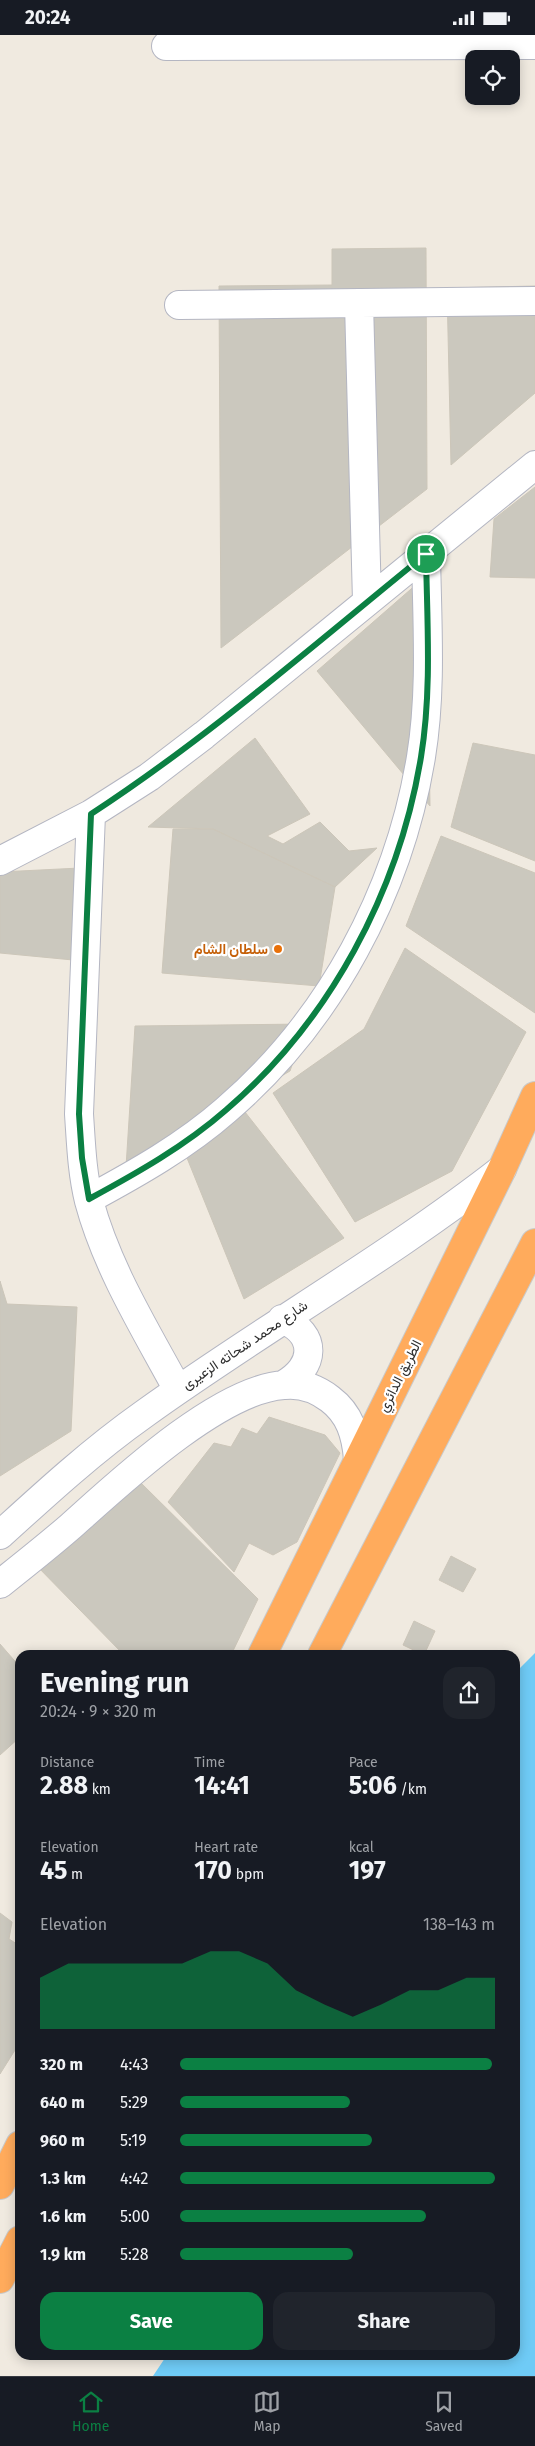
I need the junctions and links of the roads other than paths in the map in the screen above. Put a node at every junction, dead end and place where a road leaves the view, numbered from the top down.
1 (344, 40) edge
2 (535, 45) edge
3 (166, 46) dead end
4 (535, 301) edge
5 (360, 303) junction
6 (179, 305) dead end
7 (535, 465) edge
8 (426, 554) junction
9 (368, 601) junction
10 (91, 814) junction
11 (0, 861) edge
12 (535, 1095) edge
13 (502, 1169) junction
14 (89, 1199) junction
15 (535, 1243) edge
16 (282, 1319) junction
17 (283, 1385) junction
18 (178, 1390) junction
19 (358, 1459) junction
20 (0, 1535) edge
21 (0, 1583) edge
22 (264, 1650) edge
23 (325, 1650) edge
24 (15, 2155) edge
25 (0, 2185) edge
26 (15, 2250) edge
27 (0, 2279) edge

1 - 2 street
1 - 3 street
4 - 5 street
5 - 6 street
5 - 9 street
7 - 8 street
8 - 9 street
8 - 14 street
9 - 10 street
10 - 11 street
10 - 14 street
12 - 13 highway, الطريق الدائري
13 - 16 street, شارع محمد شحاته الزعيرى
13 - 19 highway, الطريق الدائري
14 - 18 street
15 - 23 highway
16 - 17 street
16 - 18 street, شارع محمد شحاته الزعيرى
17 - 19 street
17 - 21 street
18 - 20 street, شارع محمد شحاته الزعيرى
19 - 22 highway, الطريق الدائري
24 - 25 highway
26 - 27 highway

